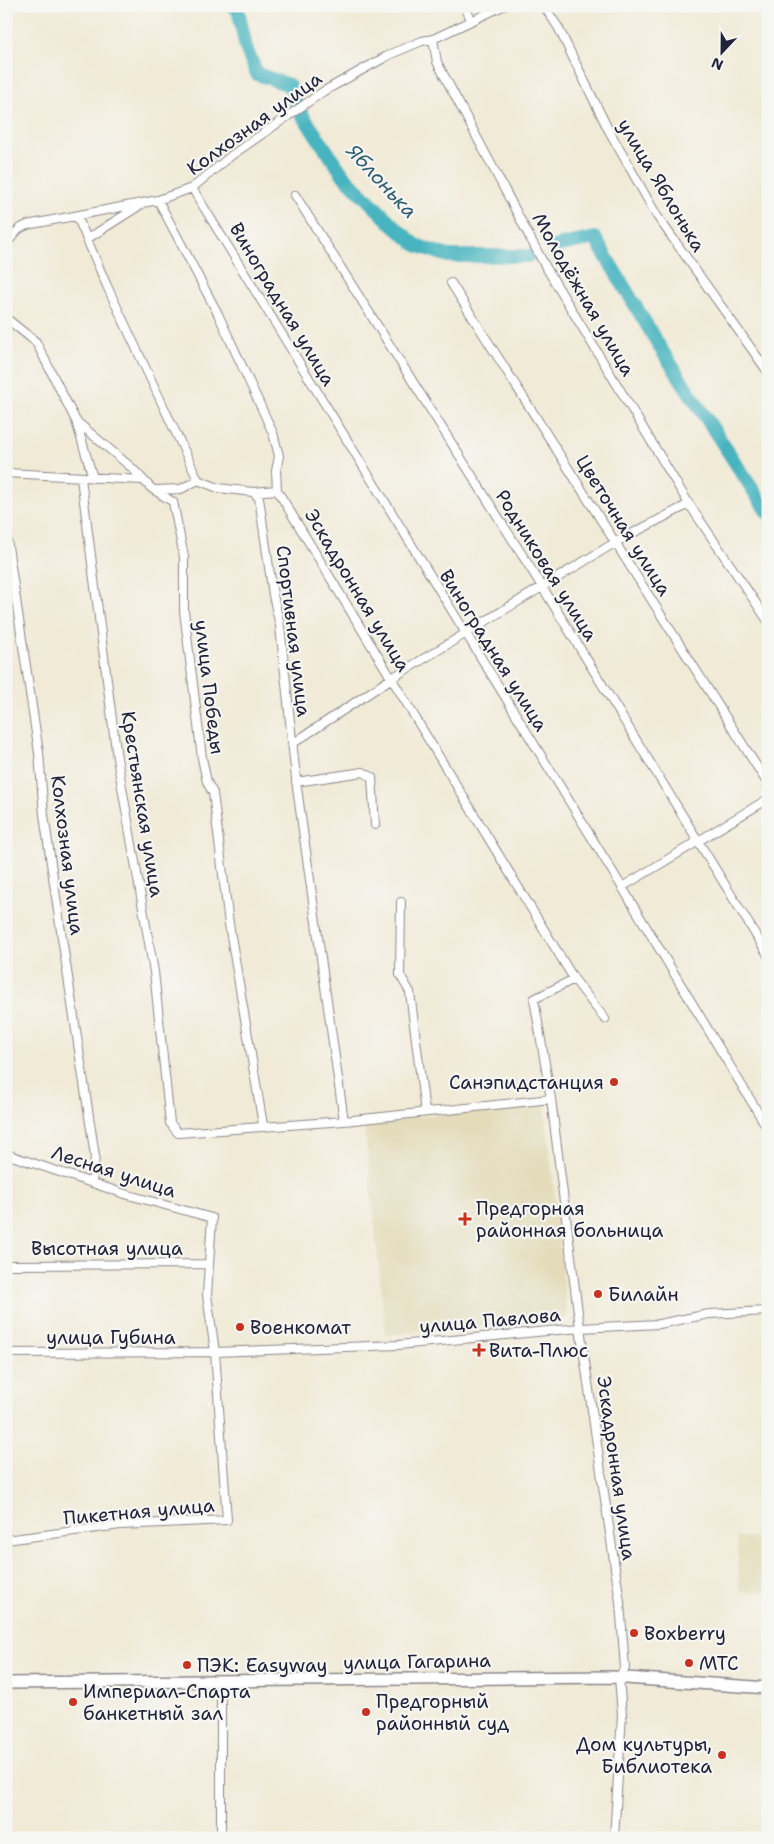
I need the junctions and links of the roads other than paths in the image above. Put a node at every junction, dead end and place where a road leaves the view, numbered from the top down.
1 (465, 6) edge
2 (503, 6) edge
3 (544, 6) edge
4 (471, 20) junction
5 (433, 39) junction
6 (192, 188) junction
7 (295, 195) dead end
8 (158, 200) junction
9 (146, 202) junction
10 (77, 216) junction
11 (87, 239) junction
12 (6, 244) edge
13 (451, 283) dead end
14 (6, 318) edge
15 (768, 372) edge
16 (76, 420) junction
17 (6, 473) edge
18 (81, 478) junction
19 (93, 478) junction
20 (143, 480) junction
21 (198, 480) junction
22 (155, 490) junction
23 (277, 490) junction
24 (253, 492) junction
25 (689, 504) junction
26 (6, 533) edge
27 (616, 542) junction
28 (542, 588) junction
29 (768, 621) edge
30 (466, 634) junction
31 (392, 678) junction
32 (292, 744) junction
33 (296, 782) junction
34 (768, 784) edge
35 (768, 799) edge
36 (375, 825) dead end
37 (698, 840) junction
38 (622, 887) junction
39 (401, 902) dead end
40 (768, 956) edge
41 (574, 979) junction
42 (605, 1019) dead end
43 (551, 1099) junction
44 (425, 1112) junction
45 (344, 1121) junction
46 (263, 1125) junction
47 (768, 1129) edge
48 (6, 1154) edge
49 (92, 1182) junction
50 (207, 1264) junction
51 (6, 1265) edge
52 (768, 1311) edge
53 (580, 1328) junction
54 (215, 1352) junction
55 (6, 1353) edge
56 (6, 1540) edge
57 (619, 1677) junction
58 (221, 1682) junction
59 (6, 1683) edge
60 (768, 1688) edge
61 (221, 1838) edge
62 (614, 1838) edge

1 - 4 street
2 - 4 street
3 - 15 street, улица Яблонька
4 - 5 street
5 - 6 street, Колхозная улица
5 - 25 street, Молодёжная улица
6 - 8 street, Колхозная улица
6 - 30 street, Виноградная улица
7 - 28 street, Родниковая улица
8 - 9 street, Колхозная улица
8 - 23 street
9 - 10 street, Колхозная улица
9 - 11 street
10 - 11 street
10 - 12 street, Колхозная улица
11 - 21 street
13 - 27 street, Цветочная улица
14 - 16 street, улица Победы
16 - 19 street
16 - 20 street, улица Победы
17 - 18 street
18 - 19 street
18 - 46 street, Крестьянская улица
19 - 20 street
20 - 22 street, улица Победы
21 - 22 street
21 - 24 street
22 - 46 street, улица Победы
23 - 24 street
23 - 31 street, Эскадронная улица
24 - 32 street, Спортивная улица
25 - 27 street
25 - 29 street, Молодёжная улица
26 - 49 street, Колхозная улица
27 - 28 street
27 - 34 street, Цветочная улица
28 - 30 street
28 - 37 street, Родниковая улица
30 - 31 street
30 - 38 street, Виноградная улица
31 - 32 street
31 - 41 street, Эскадронная улица
32 - 33 street, Спортивная улица
33 - 36 street
33 - 45 street, Спортивная улица
35 - 37 street
37 - 38 street
37 - 40 street, Родниковая улица
38 - 47 street, Виноградная улица
39 - 44 street
41 - 42 street, Эскадронная улица
41 - 43 street, Эскадронная улица
43 - 44 street
43 - 53 street, Эскадронная улица
44 - 45 street
45 - 46 street
48 - 49 street, Лесная улица
49 - 50 street, Лесная улица
50 - 51 street, Высотная улица
50 - 54 street
52 - 53 street, улица Павлова
53 - 54 street, улица Павлова
53 - 57 street, Эскадронная улица
54 - 55 street, улица Губина
54 - 56 street, Пикетная улица
57 - 58 street, улица Гагарина
57 - 60 street, улица Гагарина
57 - 62 street, Эскадронная улица
58 - 59 street, улица Гагарина
58 - 61 street

